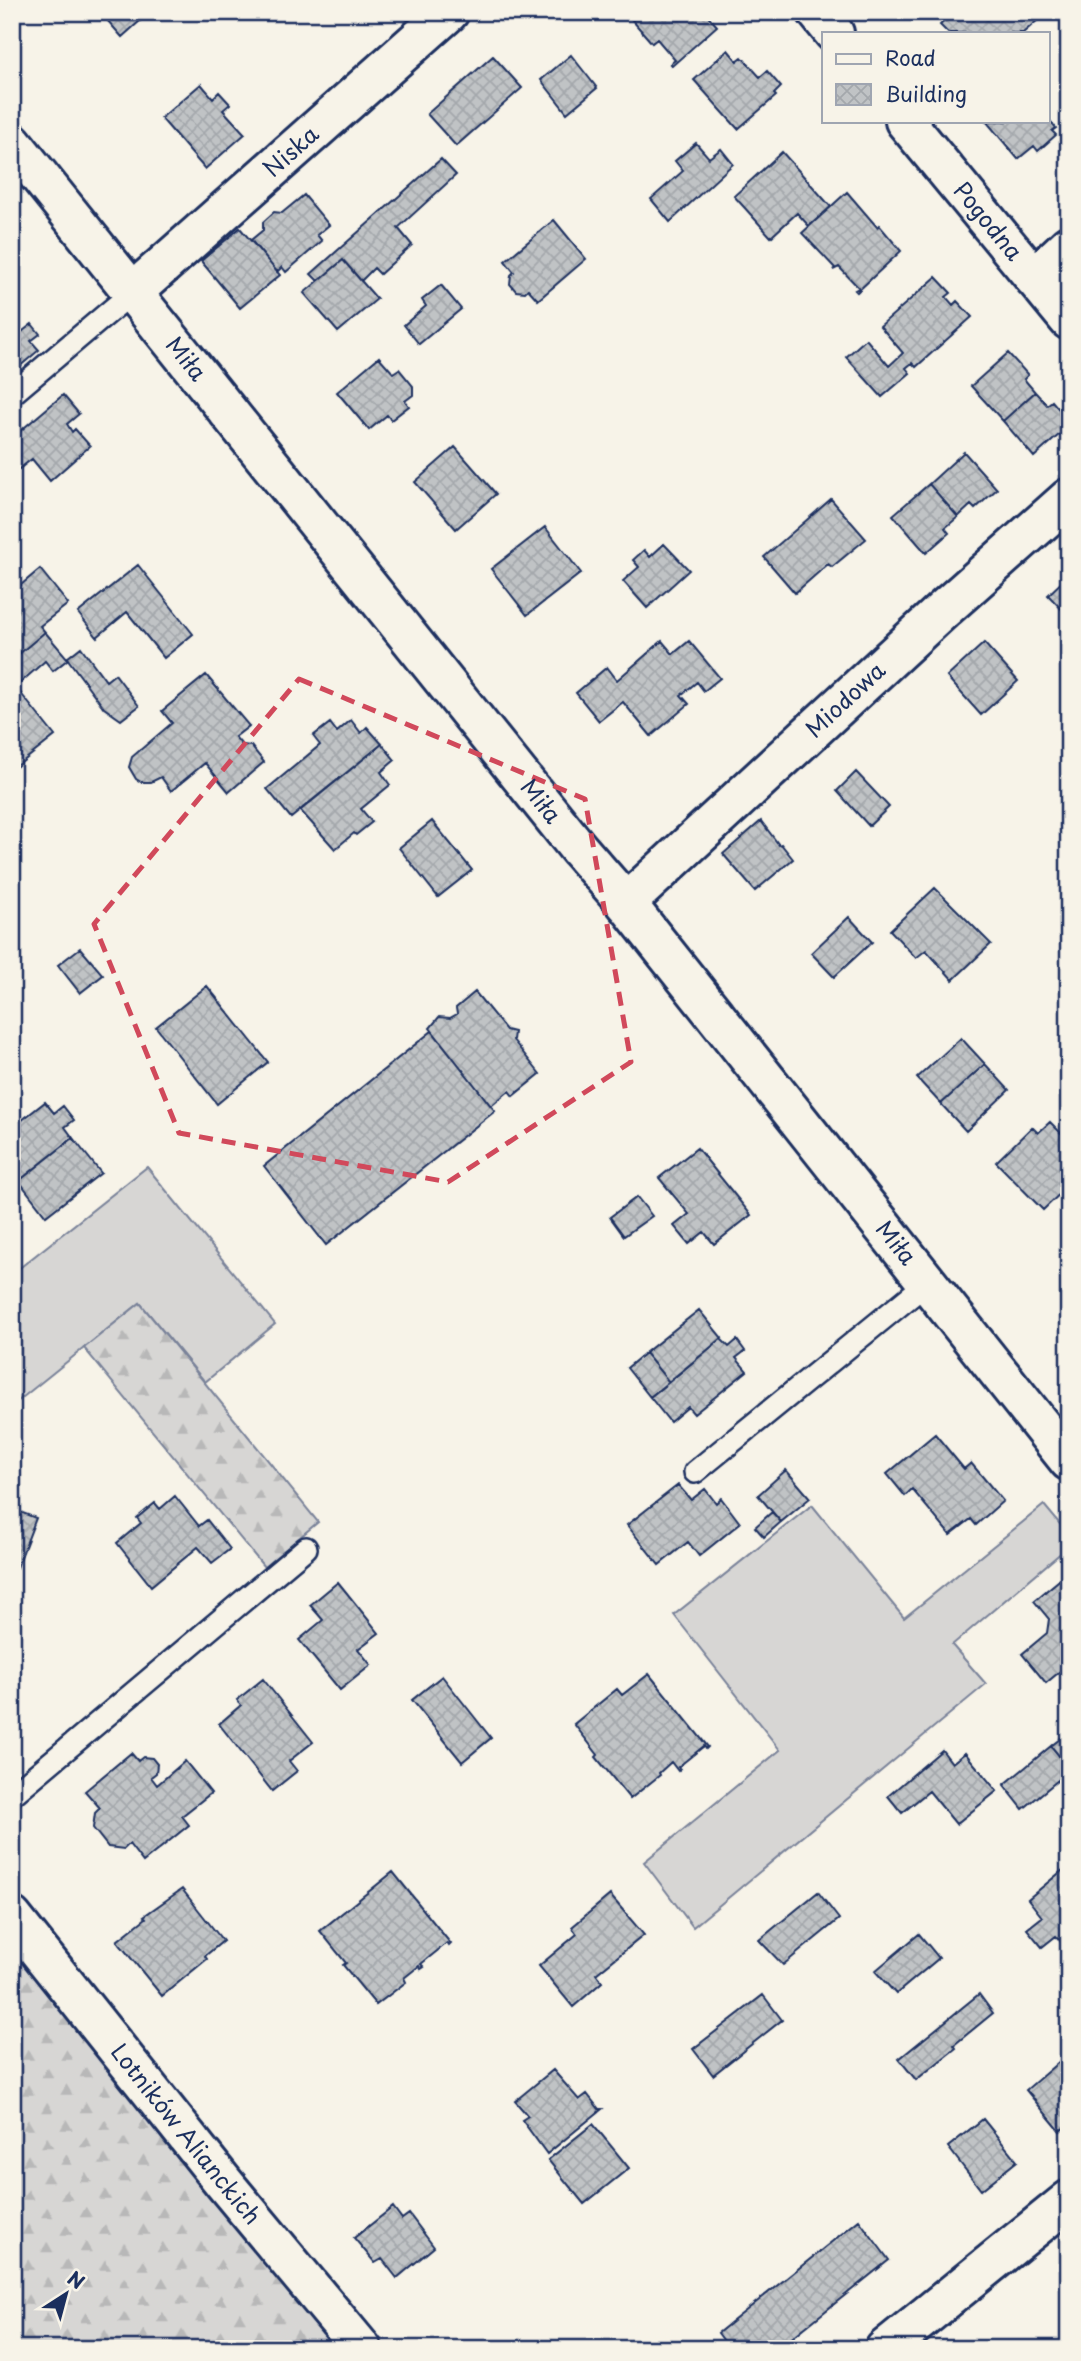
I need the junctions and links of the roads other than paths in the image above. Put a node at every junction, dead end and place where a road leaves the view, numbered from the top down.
1 (449, 12) edge
2 (817, 12) edge
3 (833, 32) edge
4 (906, 122) edge
5 (12, 142) edge
6 (1069, 246) edge
7 (1034, 278) junction
8 (134, 290) junction
9 (1069, 320) edge
10 (12, 394) edge
11 (1069, 498) edge
12 (626, 903) junction
13 (928, 1282) junction
14 (1069, 1461) edge
15 (695, 1472) dead end
16 (306, 1548) dead end
17 (12, 1795) edge
18 (12, 1916) edge
19 (1069, 2200) edge
20 (362, 2349) edge
21 (885, 2349) edge

1 - 8 street, Niska
2 - 3 street
4 - 7 street, Pogodna
5 - 8 street, Miła
6 - 7 street
7 - 9 street, Pogodna
8 - 10 lane
8 - 12 street, Miła
11 - 12 street, Miodowa
12 - 13 street, Miła
13 - 14 street, Miła
13 - 15 lane
16 - 17 lane
18 - 20 street, Lotników Alianckich
19 - 21 street

